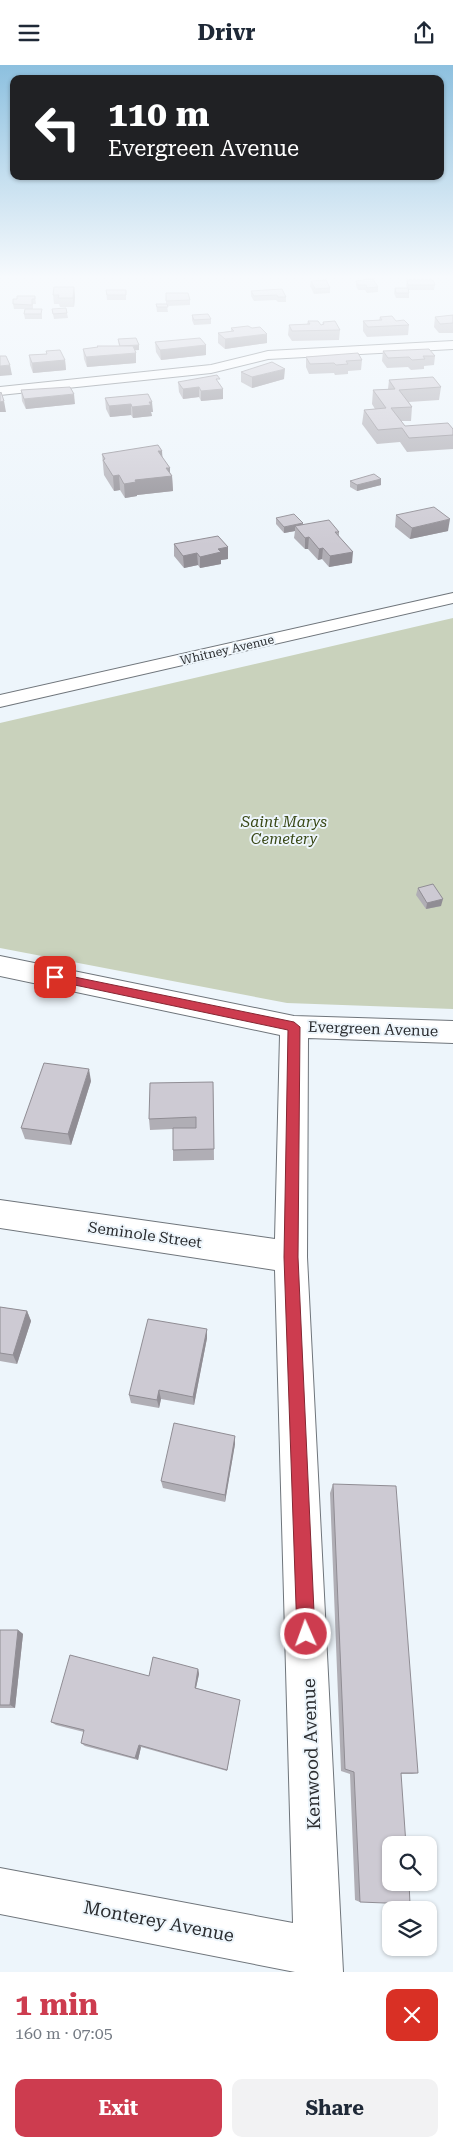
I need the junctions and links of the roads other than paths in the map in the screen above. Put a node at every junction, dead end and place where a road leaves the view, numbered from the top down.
1 (215, 368) edge
2 (0, 391) edge
3 (453, 598) edge
4 (0, 701) edge
5 (0, 966) edge
6 (294, 1027) junction
7 (453, 1032) edge
8 (0, 1214) edge
9 (291, 1257) junction
10 (0, 1891) edge
11 (319, 1962) edge

1 - 2 main road
3 - 4 main road, Whitney Avenue
5 - 6 main road, Evergreen Avenue
6 - 7 main road, Evergreen Avenue
6 - 9 main road, Kenwood Avenue
8 - 9 main road, Seminole Street
9 - 11 main road, Kenwood Avenue
10 - 11 main road, Monterey Avenue

